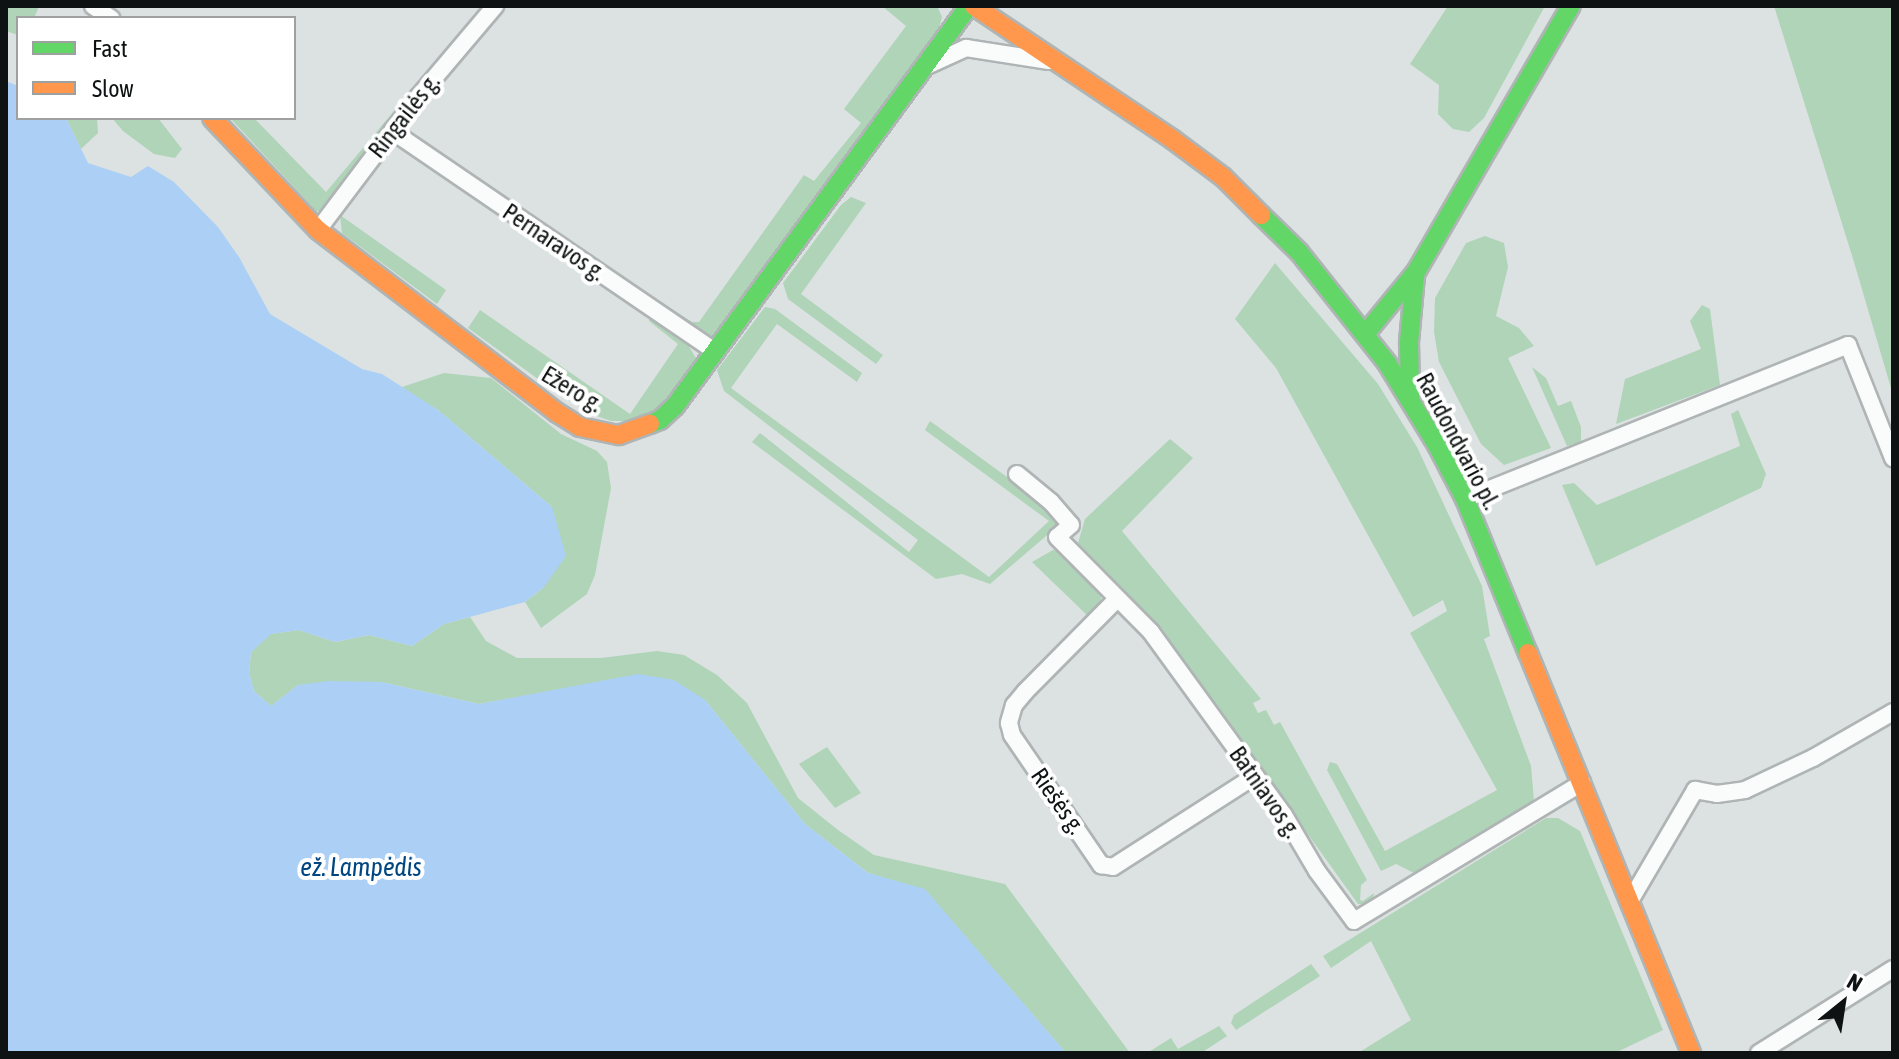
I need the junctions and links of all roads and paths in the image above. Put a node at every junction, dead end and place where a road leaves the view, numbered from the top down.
1 (495, 6) edge
2 (971, 6) edge
3 (1571, 6) edge
4 (1058, 62) junction
5 (925, 68) junction
6 (214, 120) edge
7 (392, 131) junction
8 (318, 230) junction
9 (1416, 272) junction
10 (1366, 333) junction
11 (716, 352) junction
12 (1410, 399) junction
13 (1893, 458) edge
14 (1017, 474) dead end
15 (1465, 499) junction
16 (1116, 600) junction
17 (1893, 712) edge
18 (1255, 776) junction
19 (1582, 783) junction
20 (1630, 901) junction
21 (1893, 969) edge
22 (1691, 1053) edge
23 (1759, 1053) edge

1 - 7 street, Ringailės g.
2 - 4 main road, Raudondvario pl.
2 - 5 main road, Ežero g.
3 - 9 main road
4 - 5 street, Ežero g.
4 - 10 main road, Raudondvario pl.
5 - 11 main road, Ežero g.
6 - 8 main road, Ežero g.
7 - 8 street, Ringailės g.
7 - 11 street, Pernaravos g.
8 - 11 main road, Ežero g.
9 - 10 main road
9 - 12 main road
10 - 12 main road, Raudondvario pl.
12 - 15 main road, Raudondvario pl.
13 - 15 street
14 - 16 street, Batniavos g.
15 - 19 main road, Raudondvario pl.
16 - 18 street, Batniavos g.
16 - 18 street, Riešės g.
17 - 20 street
18 - 19 street, Batniavos g.
19 - 20 main road, Raudondvario pl.
20 - 22 main road, Raudondvario pl.
21 - 23 street

